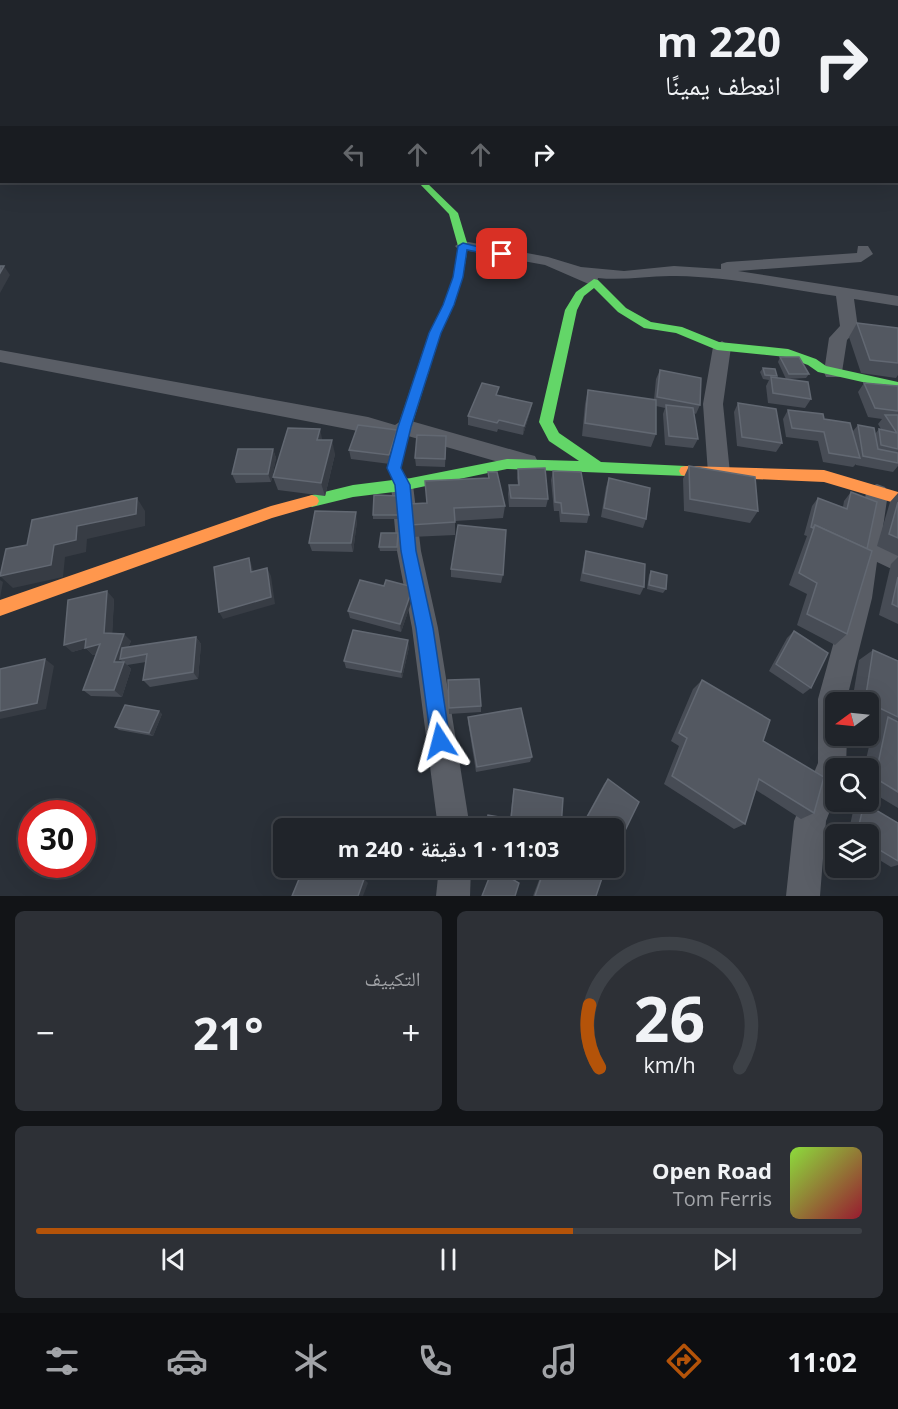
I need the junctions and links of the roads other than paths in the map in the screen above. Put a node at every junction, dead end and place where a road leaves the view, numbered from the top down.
1 (423, 183) edge
2 (463, 246) junction
3 (863, 249) dead end
4 (691, 272) junction
5 (588, 277) junction
6 (844, 291) junction
7 (898, 301) edge
8 (722, 347) junction
9 (0, 356) edge
10 (833, 372) junction
11 (898, 386) edge
12 (403, 431) junction
13 (536, 465) junction
14 (599, 468) junction
15 (719, 473) junction
16 (402, 485) junction
17 (888, 496) edge
18 (867, 546) junction
19 (898, 561) edge
20 (0, 608) edge
21 (453, 818) edge
22 (454, 878) edge
23 (453, 896) edge
24 (803, 896) edge

1 - 2 street
2 - 5 street
2 - 12 street
3 - 4 street
4 - 5 street
4 - 6 street
5 - 8 street
5 - 14 street
6 - 7 street
6 - 10 street
8 - 10 street
8 - 15 street
9 - 12 street
10 - 11 street
12 - 13 street
12 - 16 street
13 - 14 street
13 - 16 street
14 - 15 street
15 - 17 street
16 - 20 street
16 - 21 street
17 - 18 street
18 - 19 street
18 - 24 street
22 - 23 street

